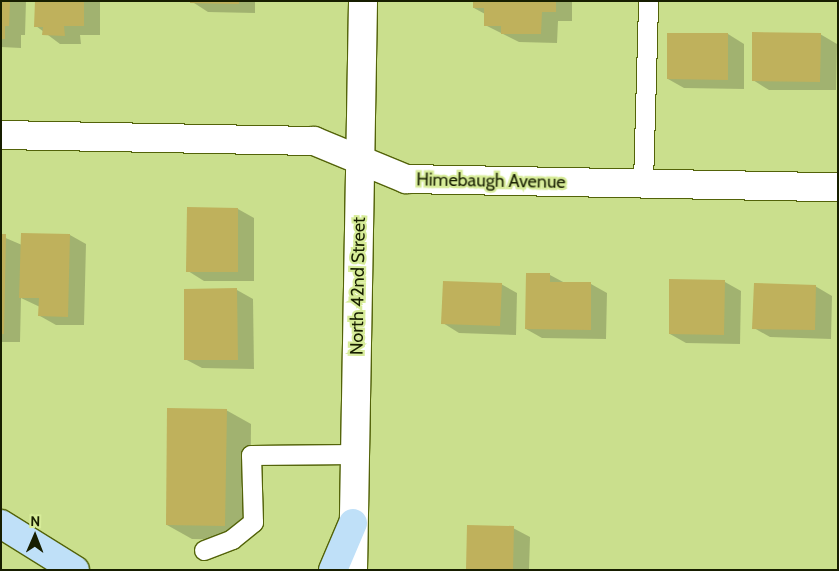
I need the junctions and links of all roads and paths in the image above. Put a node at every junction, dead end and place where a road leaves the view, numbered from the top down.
1 (363, 1) edge
2 (648, 1) edge
3 (1, 134) edge
4 (360, 159) junction
5 (643, 183) junction
6 (838, 187) edge
7 (355, 454) junction
8 (354, 523) junction
9 (1, 524) edge
10 (204, 550) dead end
11 (75, 570) edge
12 (333, 570) edge
13 (353, 570) edge

1 - 4 street, North 42nd Street
2 - 5 lane
3 - 4 street, Himebaugh Avenue
4 - 5 street, Himebaugh Avenue
4 - 7 street, North 42nd Street
5 - 6 street, Himebaugh Avenue
7 - 8 street, North 42nd Street
7 - 10 lane
8 - 12 main road
8 - 13 street, North 42nd Street
9 - 11 main road

